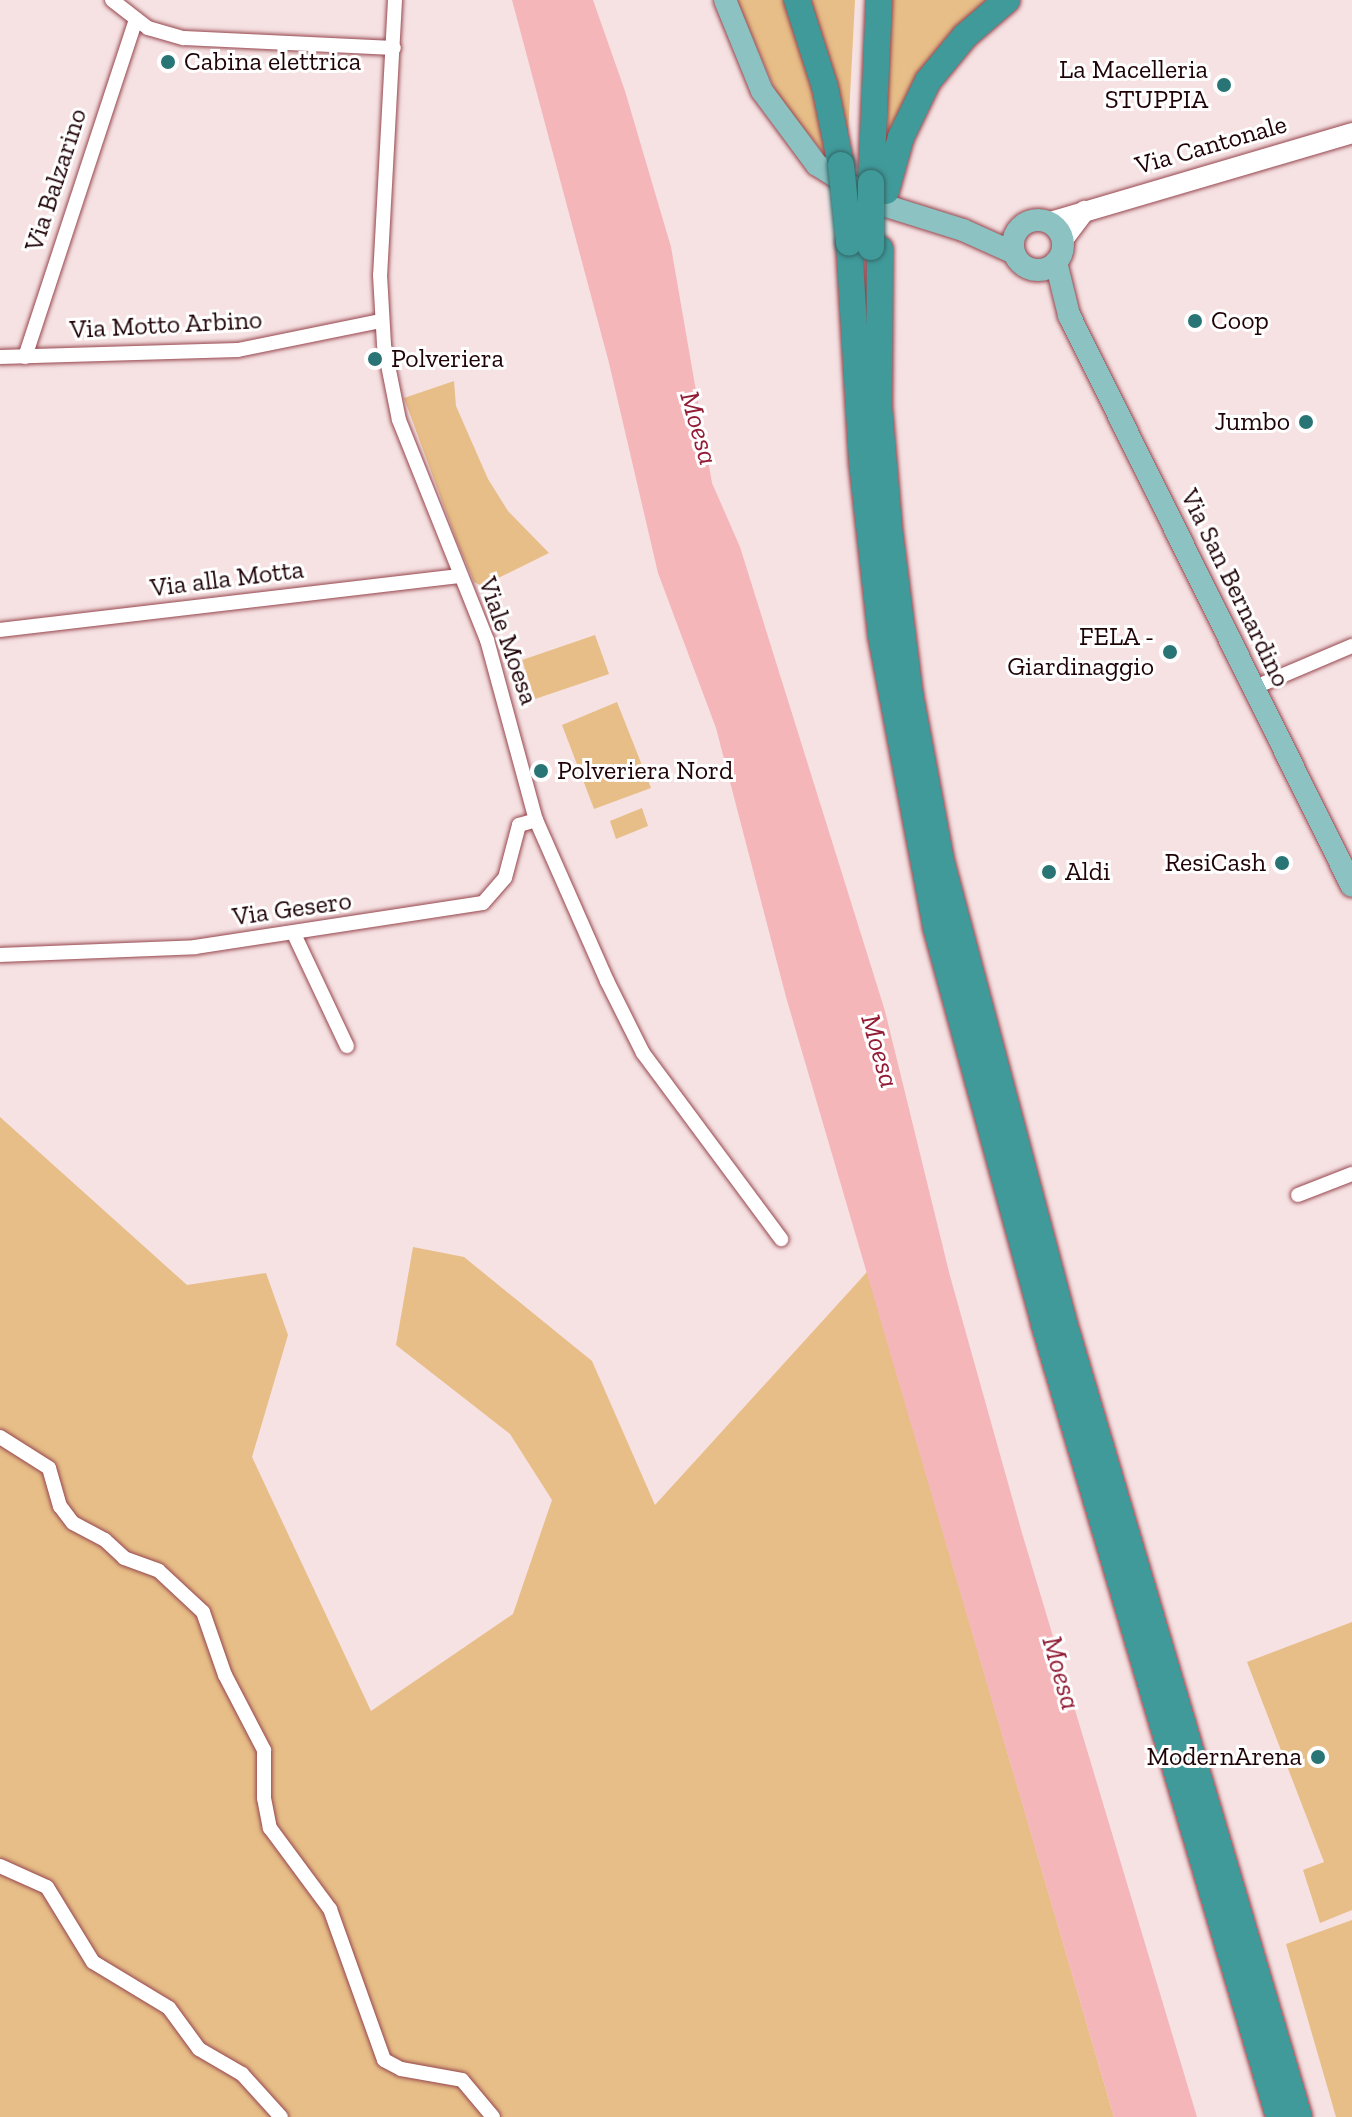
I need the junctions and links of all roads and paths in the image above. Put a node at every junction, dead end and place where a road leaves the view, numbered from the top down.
1 (395, 0) edge
2 (725, 0) edge
3 (797, 0) edge
4 (866, 0) edge
5 (879, 0) edge
6 (1007, 0) edge
7 (118, 2) edge
8 (136, 20) junction
9 (394, 48) junction
10 (1352, 133) edge
11 (864, 178) junction
12 (963, 230) junction
13 (1017, 231) junction
14 (1056, 242) junction
15 (864, 246) junction
16 (1014, 253) junction
17 (1033, 269) junction
18 (1069, 315) junction
19 (381, 321) junction
20 (0, 357) edge
21 (25, 357) junction
22 (461, 576) junction
23 (0, 630) edge
24 (1352, 646) edge
25 (1253, 688) junction
26 (536, 820) junction
27 (1352, 886) edge
28 (294, 934) junction
29 (0, 955) edge
30 (347, 1046) dead end
31 (1352, 1174) edge
32 (1298, 1195) dead end
33 (781, 1239) dead end
34 (0, 1437) edge
35 (0, 1866) edge
36 (281, 2117) edge
37 (493, 2117) edge
38 (1279, 2117) edge
39 (1299, 2117) edge

1 - 9 street, Viale Moesa
2 - 12 main road
3 - 11 highway
4 - 11 highway
5 - 11 highway
6 - 11 highway
7 - 8 street
8 - 9 street
8 - 21 street, Via Balzarino
9 - 19 street, Viale Moesa
10 - 14 street, Via Cantonale
11 - 15 highway
12 - 13 main road
12 - 16 main road
13 - 14 main road
13 - 16 main road
14 - 17 main road
14 - 18 main road, Via San Bernardino
15 - 38 highway
15 - 39 highway
16 - 17 main road, Via San Bernardino
17 - 18 main road, Via San Bernardino
18 - 25 main road, Via San Bernardino
19 - 21 street, Via Motto Arbino
19 - 22 street, Viale Moesa
20 - 21 street, Via Motto Arbino
22 - 23 street, Via alla Motta
22 - 26 street, Viale Moesa
24 - 25 street
25 - 27 main road, Via San Bernardino
26 - 28 street, Via Gesero
26 - 33 street, Viale Moesa
28 - 29 street, Via Gesero
28 - 30 street
31 - 32 street
34 - 37 street
35 - 36 street

